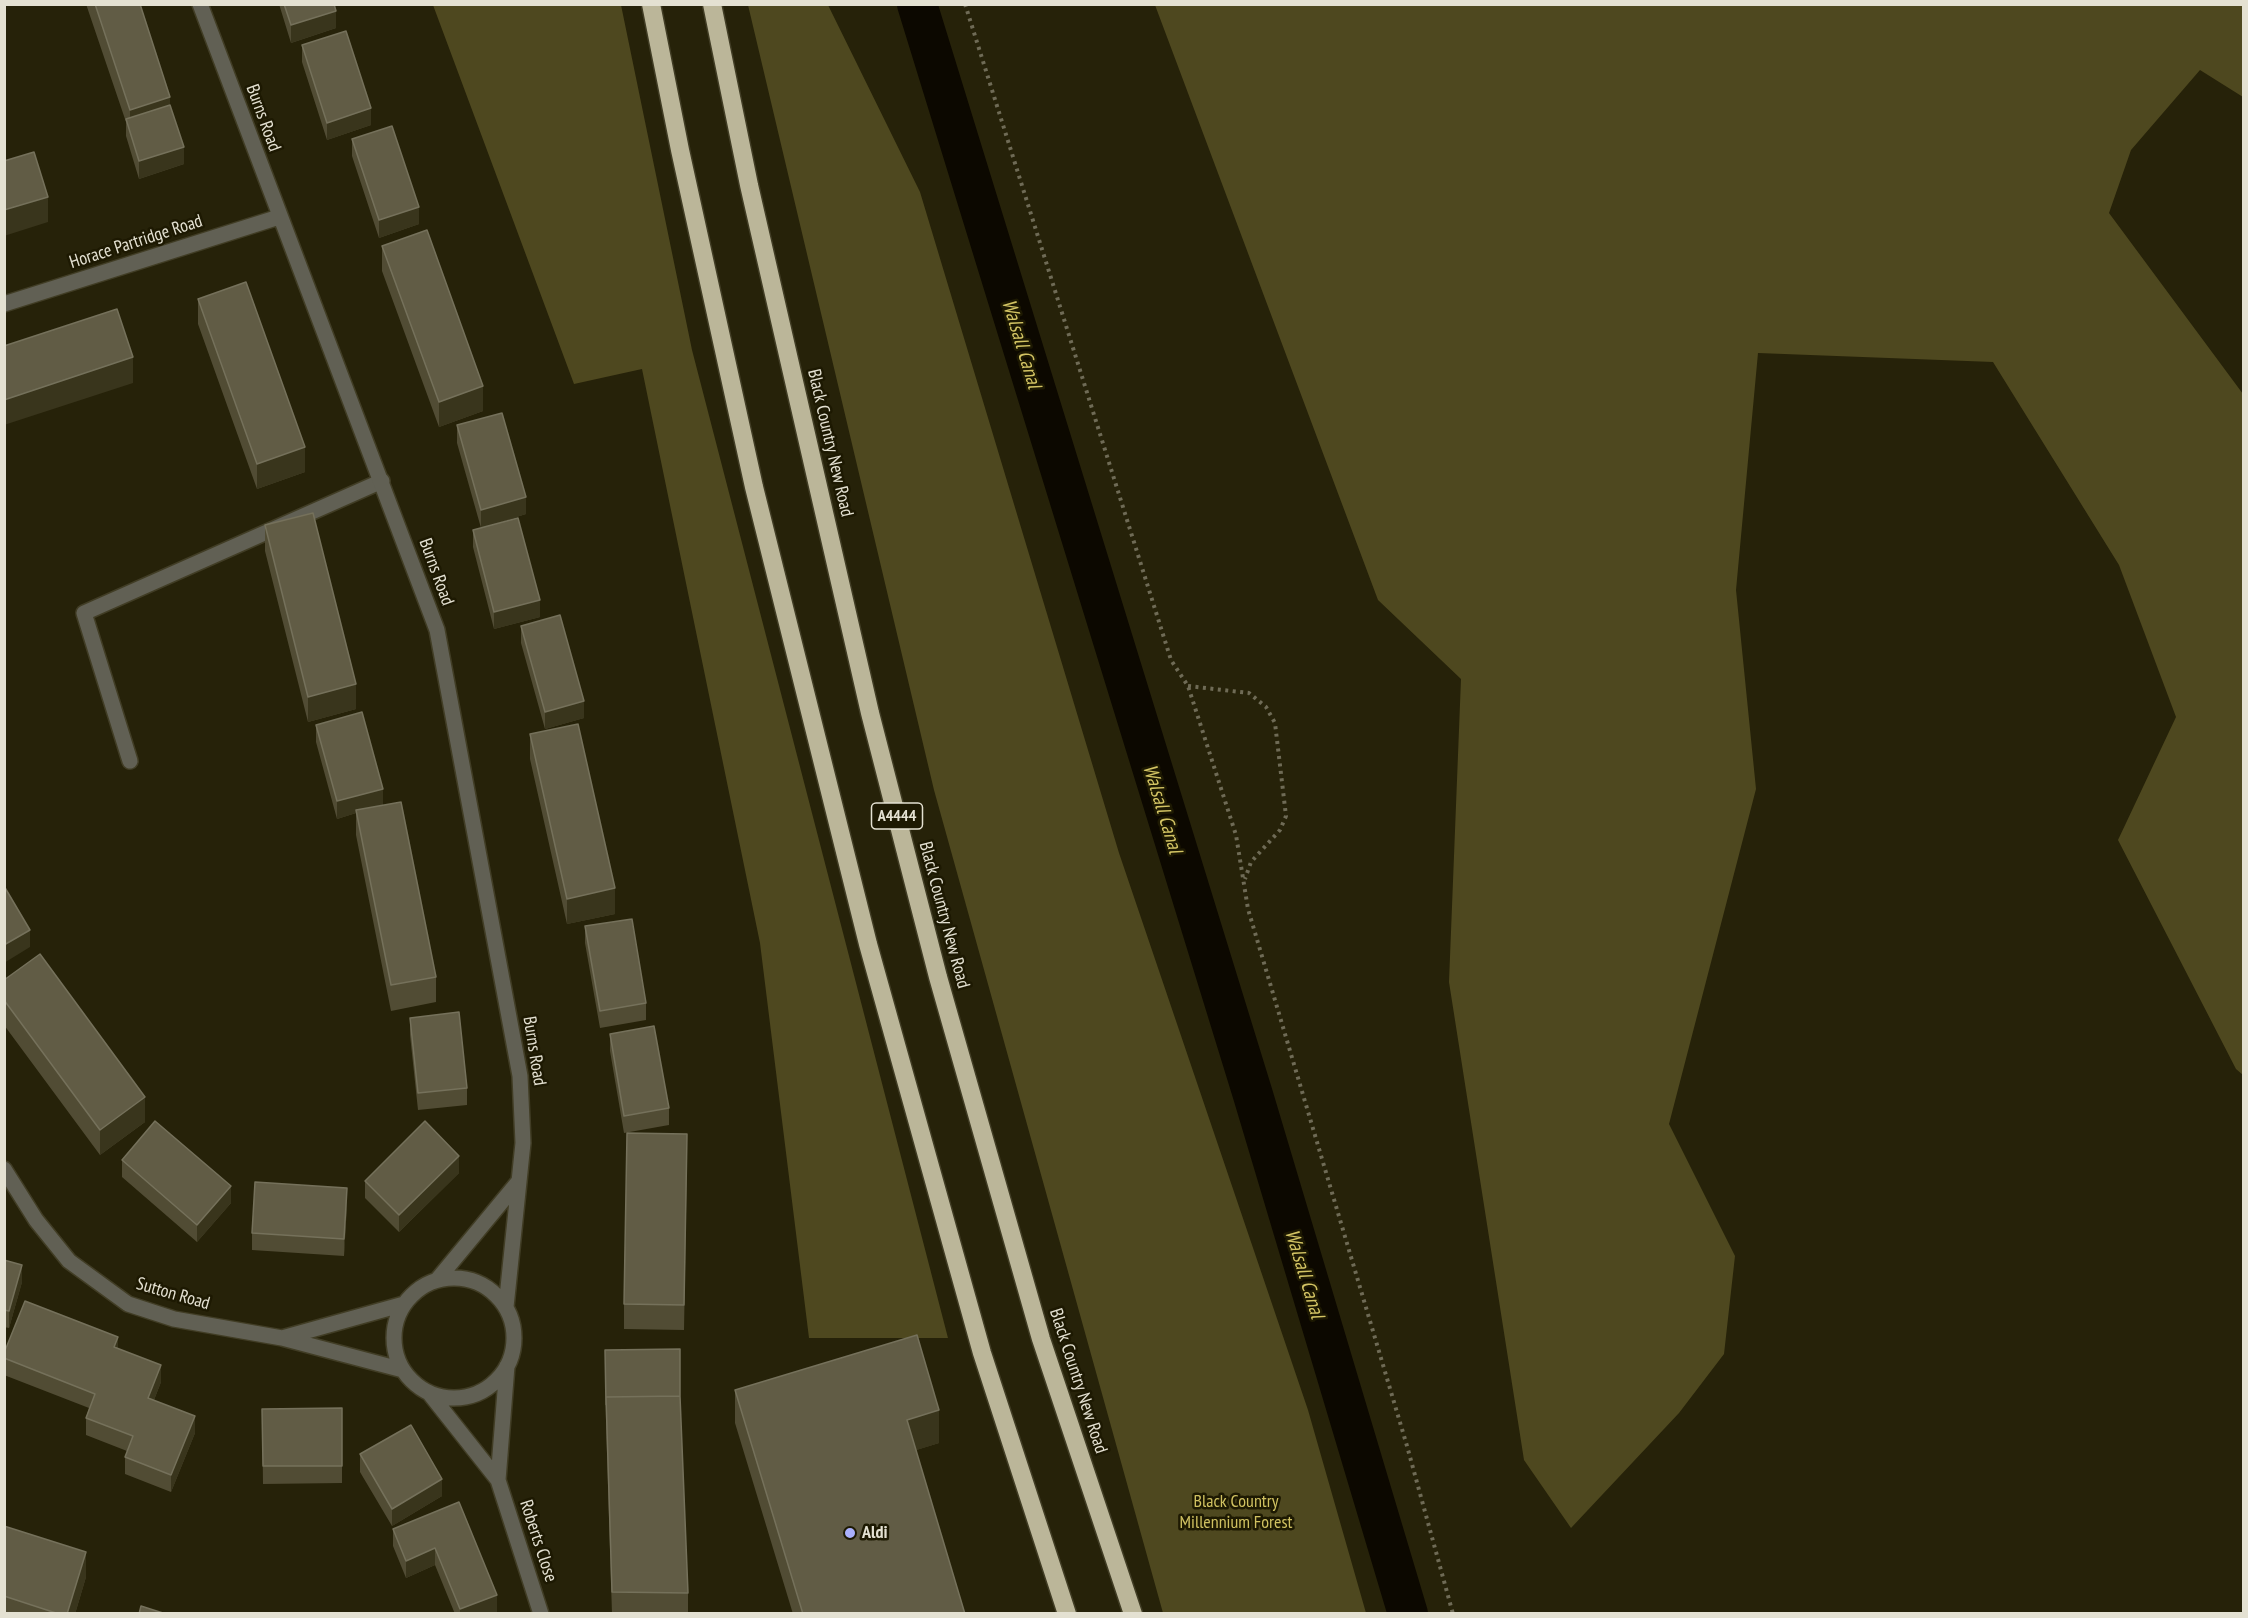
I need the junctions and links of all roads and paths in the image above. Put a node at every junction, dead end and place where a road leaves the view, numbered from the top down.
1 (200, 4) edge
2 (651, 4) edge
3 (712, 4) edge
4 (965, 4) edge
5 (279, 217) junction
6 (4, 304) edge
7 (382, 481) junction
8 (1188, 686) junction
9 (130, 762) dead end
10 (1245, 879) junction
11 (4, 1169) edge
12 (519, 1181) junction
13 (437, 1280) junction
14 (404, 1304) junction
15 (506, 1307) junction
16 (282, 1338) junction
17 (507, 1366) junction
18 (403, 1370) junction
19 (430, 1394) junction
20 (498, 1480) junction
21 (541, 1614) edge
22 (1066, 1614) edge
23 (1132, 1614) edge
24 (1453, 1614) edge

1 - 5 street, Burns Road
2 - 22 highway
3 - 23 highway, Black Country New Road / A4444
4 - 8 path
5 - 6 street, Horace Partridge Road
5 - 7 street, Burns Road
7 - 9 street
7 - 12 street, Burns Road
8 - 10 path
8 - 10 path
10 - 24 path
11 - 16 street, Sutton Road
12 - 13 street
12 - 15 street, Burns Road
13 - 14 street
13 - 15 street
14 - 16 street, Sutton Road
14 - 18 street
15 - 17 street
16 - 18 street, Sutton Road
17 - 19 street
17 - 20 street, Roberts Close
18 - 19 street
19 - 20 street, Roberts Close
20 - 21 street, Roberts Close

